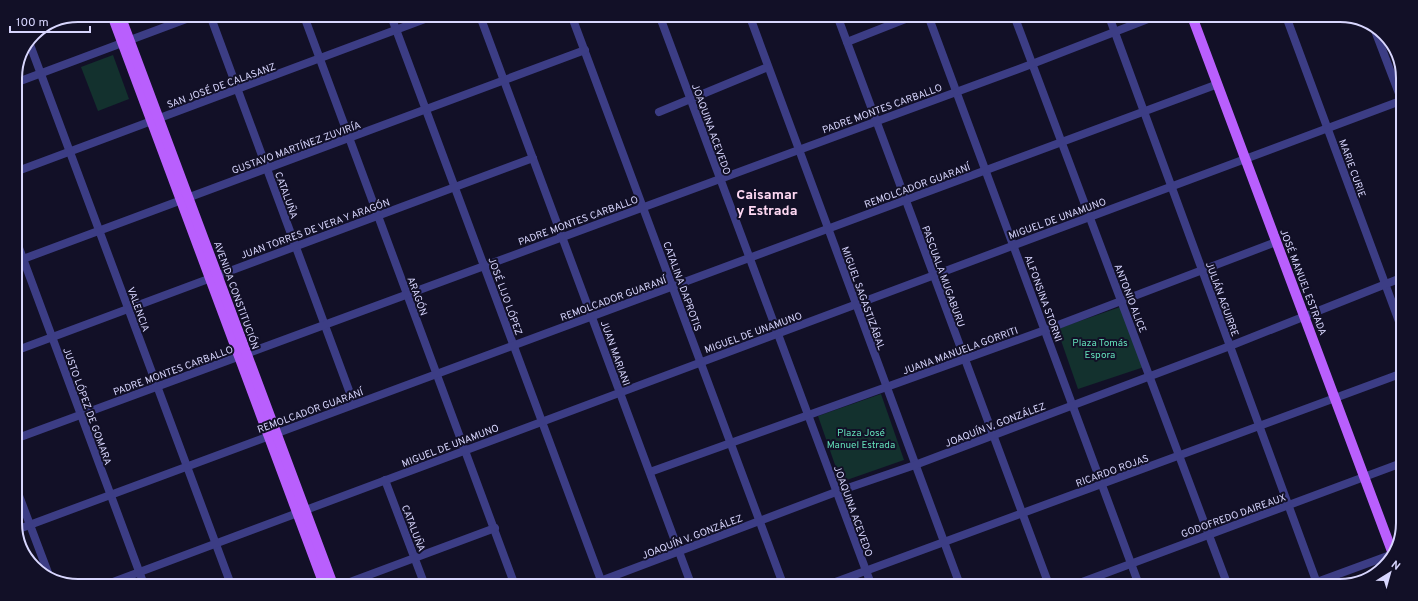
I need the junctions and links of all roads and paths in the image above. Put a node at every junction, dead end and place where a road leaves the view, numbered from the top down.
1 (116, 22) edge
2 (122, 22) edge
3 (179, 22) edge
4 (212, 22) edge
5 (306, 22) edge
6 (393, 22) edge
7 (417, 22) edge
8 (482, 22) edge
9 (574, 22) edge
10 (662, 22) edge
11 (752, 22) edge
12 (840, 22) edge
13 (898, 22) edge
14 (931, 22) edge
15 (1016, 22) edge
16 (1111, 22) edge
17 (1140, 22) edge
18 (1194, 22) edge
19 (1288, 22) edge
20 (396, 30) junction
21 (1115, 32) junction
22 (1377, 36) edge
23 (126, 42) junction
24 (847, 42) junction
25 (32, 47) edge
26 (584, 50) junction
27 (320, 59) junction
28 (1032, 64) junction
29 (768, 68) junction
30 (41, 74) junction
31 (504, 80) junction
32 (22, 81) edge
33 (1218, 84) junction
34 (1396, 85) edge
35 (238, 89) junction
36 (957, 91) junction
37 (690, 99) junction
38 (1396, 103) edge
39 (426, 109) junction
40 (659, 112) dead end
41 (1143, 112) junction
42 (155, 120) junction
43 (876, 121) junction
44 (1327, 128) junction
45 (349, 138) junction
46 (1062, 142) junction
47 (799, 150) junction
48 (70, 152) junction
49 (533, 158) junction
50 (1245, 158) junction
51 (267, 168) junction
52 (22, 169) edge
53 (986, 170) junction
54 (720, 179) junction
55 (1171, 186) junction
56 (455, 187) junction
57 (184, 199) junction
58 (906, 200) junction
59 (643, 207) junction
60 (378, 216) junction
61 (1089, 217) junction
62 (828, 229) junction
63 (100, 230) junction
64 (562, 237) junction
65 (1276, 242) junction
66 (1013, 245) junction
67 (296, 246) junction
68 (749, 258) junction
69 (22, 259) edge
70 (484, 266) junction
71 (22, 267) edge
72 (1202, 270) junction
73 (933, 274) junction
74 (214, 277) junction
75 (1396, 280) edge
76 (1386, 284) junction
77 (672, 286) junction
78 (407, 294) junction
79 (1121, 301) junction
80 (856, 304) junction
81 (129, 309) junction
82 (1396, 313) edge
83 (592, 316) junction
84 (1305, 317) junction
85 (325, 325) junction
86 (1045, 330) junction
87 (777, 333) junction
88 (52, 337) junction
89 (514, 345) junction
90 (1230, 346) junction
91 (22, 348) edge
92 (243, 355) junction
93 (964, 359) junction
94 (700, 362) junction
95 (437, 374) junction
96 (1396, 375) edge
97 (1150, 377) junction
98 (158, 387) junction
99 (887, 387) junction
100 (620, 392) junction
101 (1334, 398) junction
102 (354, 404) junction
103 (1072, 406) junction
104 (81, 415) junction
105 (808, 416) junction
106 (542, 421) junction
107 (1259, 425) junction
108 (272, 435) junction
109 (994, 435) junction
110 (22, 436) edge
111 (731, 444) junction
112 (465, 450) junction
113 (1179, 456) junction
114 (915, 465) junction
115 (1396, 465) edge
116 (187, 466) junction
117 (650, 472) junction
118 (1364, 477) junction
119 (385, 480) junction
120 (1102, 484) junction
121 (836, 492) junction
122 (111, 495) junction
123 (22, 504) edge
124 (1288, 505) junction
125 (301, 511) junction
126 (1022, 513) junction
127 (759, 521) junction
128 (30, 525) junction
129 (22, 528) edge
130 (494, 528) junction
131 (1208, 535) junction
132 (944, 542) junction
133 (216, 543) junction
134 (1391, 548) edge
135 (679, 551) junction
136 (415, 558) junction
137 (1370, 563) edge
138 (1131, 564) junction
139 (47, 569) edge
140 (866, 571) junction
141 (139, 572) junction
142 (121, 579) edge
143 (142, 579) edge
144 (229, 579) edge
145 (322, 579) edge
146 (331, 579) edge
147 (358, 579) edge
148 (423, 579) edge
149 (513, 579) edge
150 (599, 579) edge
151 (610, 579) edge
152 (689, 579) edge
153 (780, 579) edge
154 (844, 579) edge
155 (869, 579) edge
156 (958, 579) edge
157 (1047, 579) edge
158 (1090, 579) edge
159 (1137, 579) edge
160 (1225, 579) edge
161 (1316, 579) edge
162 (1330, 579) edge

1 - 23 main road, AVENIDA CONSTITUCIÓN
2 - 23 main road, AVENIDA CONSTITUCIÓN
3 - 23 street
4 - 35 street, CATALUÑA
5 - 27 street, ARAGÓN
6 - 20 street, JOSÉ LIJO LÓPEZ
7 - 20 street, SAN JOSÉ DE CALASANZ
8 - 31 street, JUAN MARIANI
9 - 26 street, CATALINA DAPROTIS
10 - 37 street, JOAQUINA ACEVEDO
11 - 29 street, MIGUEL SAGASTIZÁBAL
12 - 24 street, PASCUALA MUGABURU
13 - 24 street
14 - 36 street, ALFONSINA STORNI
15 - 28 street, ANTONIO ALICE
16 - 21 street, JULIÁN AGUIRRE
17 - 21 street, PADRE MONTES CARBALLO
18 - 33 main road, JOSÉ MANUEL ESTRADA
19 - 44 street, MARIE CURIE
20 - 27 street, SAN JOSÉ DE CALASANZ
20 - 39 street, JOSÉ LIJO LÓPEZ
21 - 28 street, PADRE MONTES CARBALLO
21 - 41 street, JULIÁN AGUIRRE
22 - 34 street
23 - 30 street
23 - 42 main road, AVENIDA CONSTITUCIÓN
24 - 43 street, PASCUALA MUGABURU
25 - 30 street, VALENCIA
26 - 31 street, GUSTAVO MARTÍNEZ ZUVIRÍA
26 - 59 street, CATALINA DAPROTIS
27 - 35 street, SAN JOSÉ DE CALASANZ
27 - 45 street, ARAGÓN
28 - 36 street, PADRE MONTES CARBALLO
28 - 46 street, ANTONIO ALICE
29 - 37 street
29 - 47 street, MIGUEL SAGASTIZÁBAL
30 - 32 street
30 - 48 street, VALENCIA
31 - 39 street, GUSTAVO MARTÍNEZ ZUVIRÍA
31 - 49 street, JUAN MARIANI
33 - 41 street, REMOLCADOR GUARANÍ
33 - 50 main road, JOSÉ MANUEL ESTRADA
35 - 42 street, SAN JOSÉ DE CALASANZ
35 - 51 street, CATALUÑA
36 - 43 street, PADRE MONTES CARBALLO
36 - 53 street, ALFONSINA STORNI
37 - 40 street
37 - 54 street, JOAQUINA ACEVEDO
38 - 44 street, MIGUEL DE UNAMUNO
39 - 45 street, GUSTAVO MARTÍNEZ ZUVIRÍA
39 - 56 street, JOSÉ LIJO LÓPEZ
41 - 46 street, REMOLCADOR GUARANÍ
41 - 55 street, JULIÁN AGUIRRE
42 - 48 street, SAN JOSÉ DE CALASANZ
42 - 57 main road, AVENIDA CONSTITUCIÓN
43 - 47 street, PADRE MONTES CARBALLO
43 - 58 street, PASCUALA MUGABURU
44 - 50 street, MIGUEL DE UNAMUNO
44 - 76 street, MARIE CURIE
45 - 51 street, GUSTAVO MARTÍNEZ ZUVIRÍA
45 - 60 street, ARAGÓN
46 - 53 street, REMOLCADOR GUARANÍ
46 - 61 street, ANTONIO ALICE
47 - 54 street, PADRE MONTES CARBALLO
47 - 62 street, MIGUEL SAGASTIZÁBAL
48 - 52 street, SAN JOSÉ DE CALASANZ
48 - 63 street, VALENCIA
49 - 56 street, JUAN TORRES DE VERA Y ARAGÓN
49 - 64 street, JUAN MARIANI
50 - 55 street, MIGUEL DE UNAMUNO
50 - 65 main road, JOSÉ MANUEL ESTRADA
51 - 57 street, GUSTAVO MARTÍNEZ ZUVIRÍA
51 - 67 street, CATALUÑA
53 - 58 street, REMOLCADOR GUARANÍ
53 - 66 street, ALFONSINA STORNI
54 - 59 street, PADRE MONTES CARBALLO
54 - 68 street, JOAQUINA ACEVEDO
55 - 61 street, MIGUEL DE UNAMUNO
55 - 72 street, JULIÁN AGUIRRE
56 - 60 street, JUAN TORRES DE VERA Y ARAGÓN
56 - 70 street, JOSÉ LIJO LÓPEZ
57 - 63 street, GUSTAVO MARTÍNEZ ZUVIRÍA
57 - 74 main road, AVENIDA CONSTITUCIÓN
58 - 62 street, REMOLCADOR GUARANÍ
58 - 73 street, PASCUALA MUGABURU
59 - 64 street, PADRE MONTES CARBALLO
59 - 77 street, CATALINA DAPROTIS
60 - 67 street, JUAN TORRES DE VERA Y ARAGÓN
60 - 78 street, ARAGÓN
61 - 66 street, MIGUEL DE UNAMUNO
61 - 79 street, ANTONIO ALICE
62 - 68 street, REMOLCADOR GUARANÍ
62 - 80 street, MIGUEL SAGASTIZÁBAL
63 - 69 street, GUSTAVO MARTÍNEZ ZUVIRÍA
63 - 81 street, VALENCIA
64 - 70 street, PADRE MONTES CARBALLO
64 - 83 street, JUAN MARIANI
65 - 72 street, JUANA MANUELA GORRITI
65 - 84 main road, JOSÉ MANUEL ESTRADA
66 - 73 street, MIGUEL DE UNAMUNO
66 - 86 street, ALFONSINA STORNI
67 - 74 street, JUAN TORRES DE VERA Y ARAGÓN
67 - 85 street, CATALUÑA
68 - 77 street, REMOLCADOR GUARANÍ
68 - 87 street, JOAQUINA ACEVEDO
70 - 78 street, PADRE MONTES CARBALLO
70 - 89 street, JOSÉ LIJO LÓPEZ
71 - 88 street, JUSTO LÓPEZ DE GOMARA
72 - 79 street, JUANA MANUELA GORRITI
72 - 90 street, JULIÁN AGUIRRE
73 - 80 street, MIGUEL DE UNAMUNO
73 - 93 street, PASCUALA MUGABURU
74 - 81 street, JUAN TORRES DE VERA Y ARAGÓN
74 - 92 main road, AVENIDA CONSTITUCIÓN
75 - 76 street, JOAQUÍN V. GONZÁLEZ
76 - 82 street, MARIE CURIE
76 - 84 street, JOAQUÍN V. GONZÁLEZ
77 - 83 street, REMOLCADOR GUARANÍ
77 - 94 street, CATALINA DAPROTIS
78 - 85 street, PADRE MONTES CARBALLO
78 - 95 street, ARAGÓN
79 - 86 street, JUANA MANUELA GORRITI
79 - 97 street, ANTONIO ALICE
80 - 87 street, MIGUEL DE UNAMUNO
80 - 99 street, MIGUEL SAGASTIZÁBAL
81 - 88 street, JUAN TORRES DE VERA Y ARAGÓN
81 - 98 street, VALENCIA
83 - 89 street, REMOLCADOR GUARANÍ
83 - 100 street, JUAN MARIANI
84 - 90 street, JOAQUÍN V. GONZÁLEZ
84 - 101 main road, JOSÉ MANUEL ESTRADA
85 - 92 street, PADRE MONTES CARBALLO
85 - 102 street, CATALUÑA
86 - 93 street, JUANA MANUELA GORRITI
86 - 103 street, ALFONSINA STORNI
87 - 94 street, MIGUEL DE UNAMUNO
87 - 105 street, JOAQUINA ACEVEDO
88 - 91 street, JUAN TORRES DE VERA Y ARAGÓN
88 - 104 street, JUSTO LÓPEZ DE GOMARA
89 - 95 street, REMOLCADOR GUARANÍ
89 - 106 street, JOSÉ LIJO LÓPEZ
90 - 97 street, JOAQUÍN V. GONZÁLEZ
90 - 107 street, JULIÁN AGUIRRE
92 - 98 street, PADRE MONTES CARBALLO
92 - 108 main road, AVENIDA CONSTITUCIÓN
93 - 99 street, JUANA MANUELA GORRITI
93 - 109 street, PASCUALA MUGABURU
94 - 100 street, MIGUEL DE UNAMUNO
94 - 111 street, CATALINA DAPROTIS
95 - 102 street, REMOLCADOR GUARANÍ
95 - 112 street, ARAGÓN
96 - 101 street, RICARDO ROJAS
97 - 103 street, JOAQUÍN V. GONZÁLEZ
97 - 113 street, ANTONIO ALICE
98 - 104 street, PADRE MONTES CARBALLO
98 - 116 street, VALENCIA
99 - 105 street, JUANA MANUELA GORRITI
99 - 114 street, MIGUEL SAGASTIZÁBAL
100 - 106 street, MIGUEL DE UNAMUNO
100 - 117 street, JUAN MARIANI
101 - 107 street, RICARDO ROJAS
101 - 118 main road, JOSÉ MANUEL ESTRADA
102 - 108 street, REMOLCADOR GUARANÍ
103 - 109 street, JOAQUÍN V. GONZÁLEZ
103 - 120 street, ALFONSINA STORNI
104 - 110 street, PADRE MONTES CARBALLO
104 - 122 street, JUSTO LÓPEZ DE GOMARA
105 - 111 street, JUANA MANUELA GORRITI
105 - 121 street, JOAQUINA ACEVEDO
106 - 112 street, MIGUEL DE UNAMUNO
106 - 150 street, JOSÉ LIJO LÓPEZ
107 - 113 street, RICARDO ROJAS
107 - 124 street, JULIÁN AGUIRRE
108 - 116 street, REMOLCADOR GUARANÍ
108 - 125 main road, AVENIDA CONSTITUCIÓN
109 - 114 street, JOAQUÍN V. GONZÁLEZ
109 - 126 street, PASCUALA MUGABURU
111 - 117 street, JUANA MANUELA GORRITI
111 - 127 street, CATALINA DAPROTIS
112 - 119 street, MIGUEL DE UNAMUNO
112 - 130 street, ARAGÓN
113 - 120 street, RICARDO ROJAS
113 - 131 street, ANTONIO ALICE
114 - 121 street, JOAQUÍN V. GONZÁLEZ
114 - 132 street, MIGUEL SAGASTIZÁBAL
115 - 118 street, GODOFREDO DAIREAUX
116 - 122 street, REMOLCADOR GUARANÍ
116 - 133 street, VALENCIA
117 - 135 street, JUAN MARIANI
118 - 124 street, GODOFREDO DAIREAUX
118 - 134 main road, JOSÉ MANUEL ESTRADA
119 - 125 street, MIGUEL DE UNAMUNO
119 - 136 street, CATALUÑA
120 - 126 street, RICARDO ROJAS
120 - 138 street, ALFONSINA STORNI
121 - 127 street, JOAQUÍN V. GONZÁLEZ
121 - 140 street, JOAQUINA ACEVEDO
122 - 128 street, REMOLCADOR GUARANÍ
122 - 141 street, JUSTO LÓPEZ DE GOMARA
123 - 128 street
124 - 131 street, GODOFREDO DAIREAUX
124 - 161 street, JULIÁN AGUIRRE
125 - 133 street, MIGUEL DE UNAMUNO
125 - 145 main road, AVENIDA CONSTITUCIÓN
125 - 146 main road, AVENIDA CONSTITUCIÓN
126 - 132 street, RICARDO ROJAS
126 - 157 street, PASCUALA MUGABURU
127 - 135 street, JOAQUÍN V. GONZÁLEZ
127 - 153 street, CATALINA DAPROTIS
128 - 129 street, REMOLCADOR GUARANÍ
128 - 139 street
130 - 136 street
130 - 149 street, ARAGÓN
131 - 138 street, GODOFREDO DAIREAUX
131 - 160 street, ANTONIO ALICE
132 - 140 street, RICARDO ROJAS
132 - 156 street, MIGUEL SAGASTIZÁBAL
133 - 141 street, MIGUEL DE UNAMUNO
133 - 144 street, VALENCIA
135 - 151 street, JOAQUÍN V. GONZÁLEZ
135 - 152 street, JUAN MARIANI
136 - 147 street
136 - 148 street, CATALUÑA
137 - 162 street
138 - 158 street, GODOFREDO DAIREAUX
138 - 159 street, ALFONSINA STORNI
140 - 154 street, RICARDO ROJAS
140 - 155 street, JOAQUINA ACEVEDO
141 - 142 street, MIGUEL DE UNAMUNO
141 - 143 street, JUSTO LÓPEZ DE GOMARA

